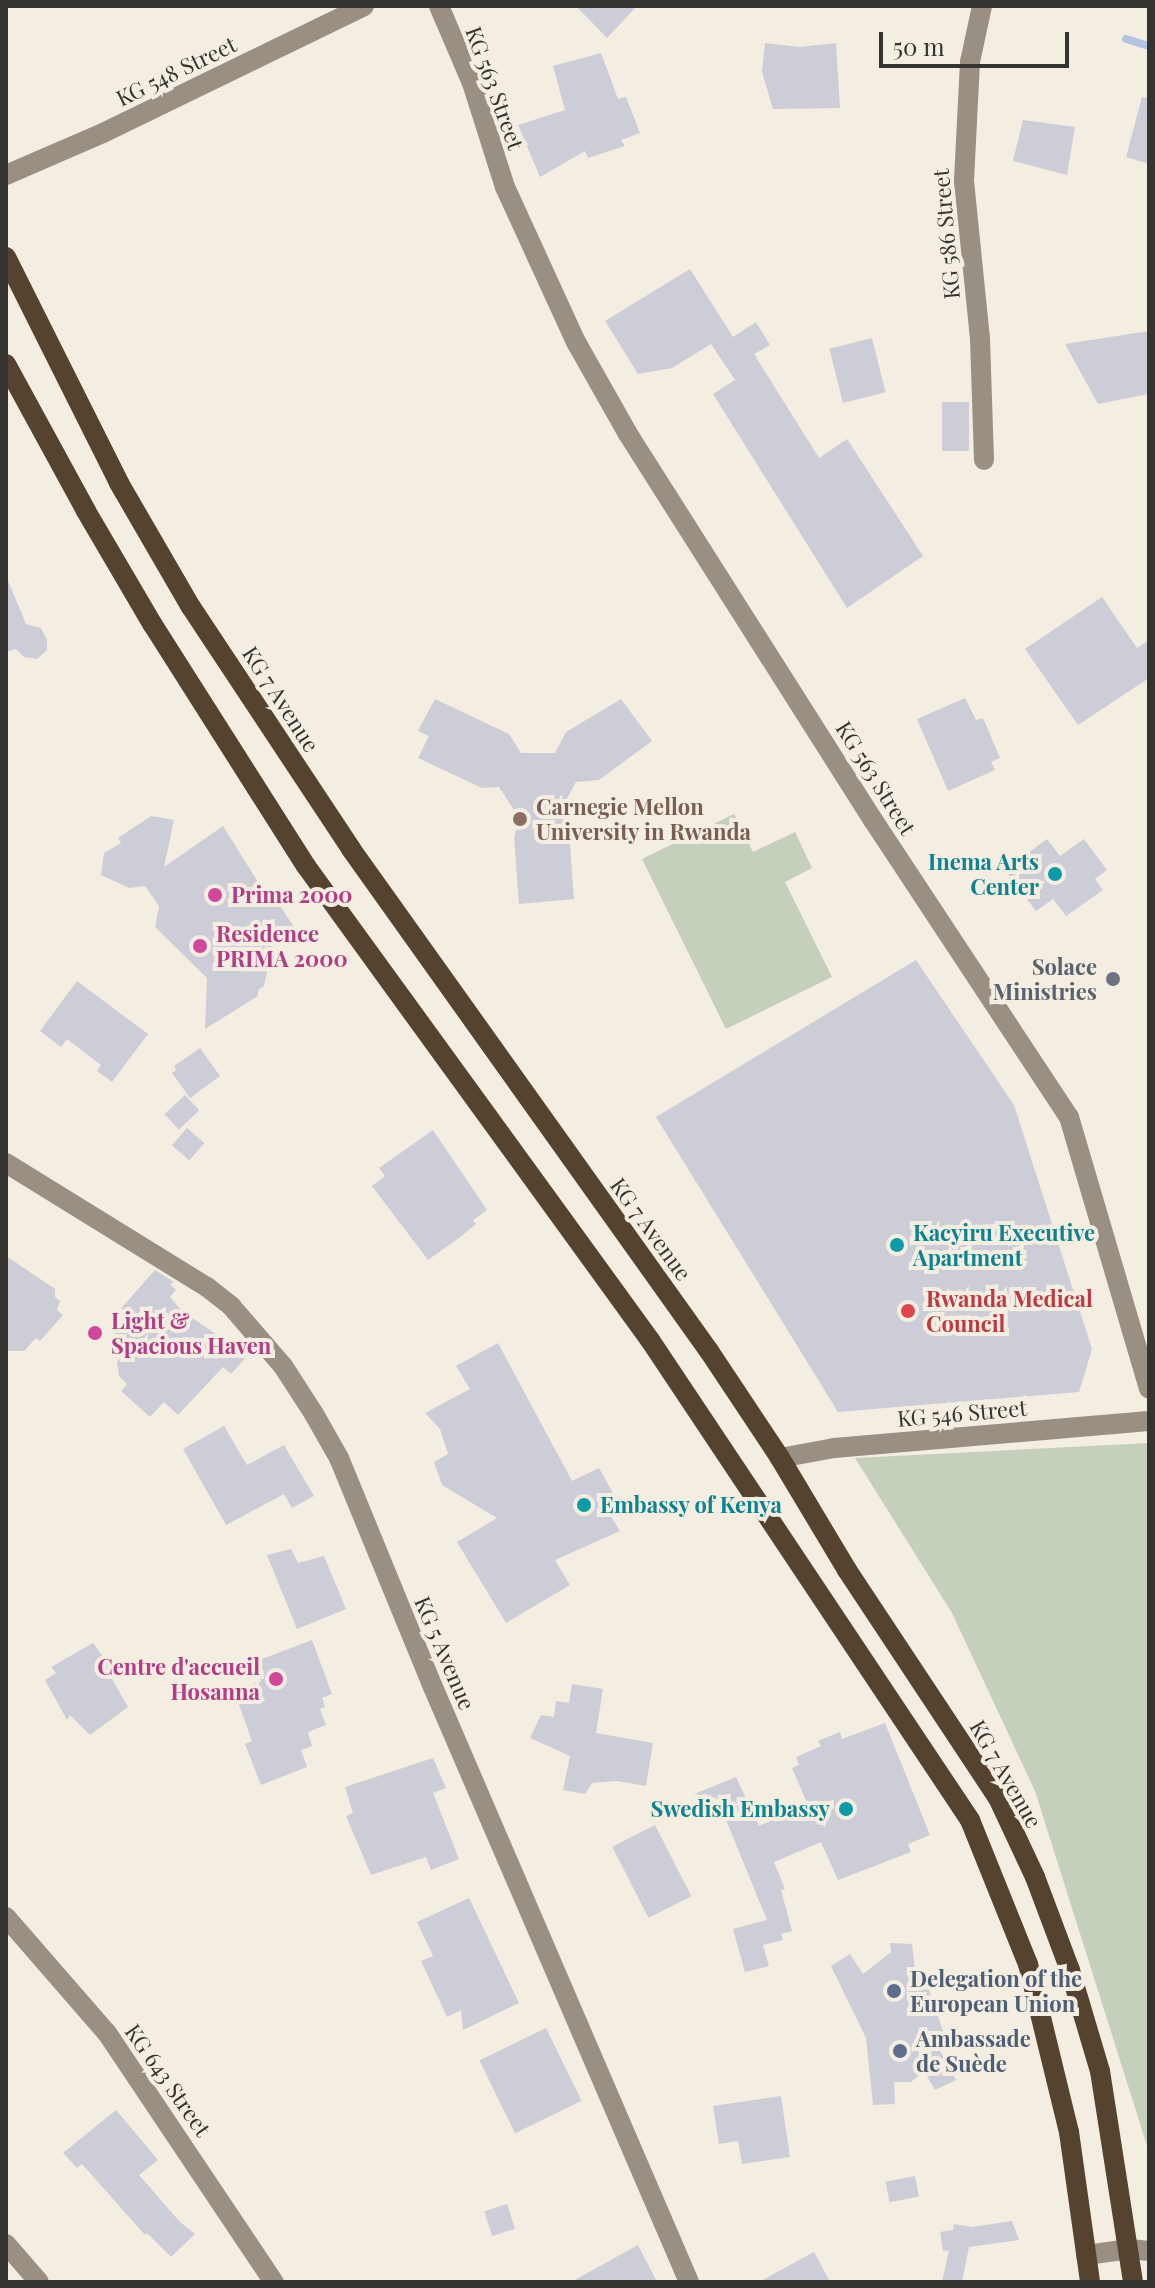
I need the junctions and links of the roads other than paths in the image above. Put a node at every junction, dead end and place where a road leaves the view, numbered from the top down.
1 (364, 6) edge
2 (439, 6) edge
3 (982, 6) edge
4 (6, 175) edge
5 (6, 257) edge
6 (6, 364) edge
7 (984, 460) dead end
8 (6, 1163) edge
9 (1149, 1388) edge
10 (1149, 1421) edge
11 (780, 1458) junction
12 (6, 1917) edge
13 (6, 2244) edge
14 (1140, 2250) edge
15 (1086, 2255) junction
16 (39, 2282) edge
17 (274, 2282) edge
18 (689, 2282) edge
19 (1090, 2282) edge
20 (1133, 2282) edge

1 - 4 street, KG 548 Street
2 - 9 street, KG 563 Street
3 - 7 street, KG 586 Street
5 - 11 main road, KG 7 Avenue
6 - 15 main road
8 - 18 street, KG 5 Avenue
10 - 11 street, KG 546 Street
11 - 14 main road, KG 7 Avenue
12 - 17 street, KG 643 Street
13 - 16 street
14 - 15 street
14 - 20 main road, KG 7 Avenue
15 - 19 main road

